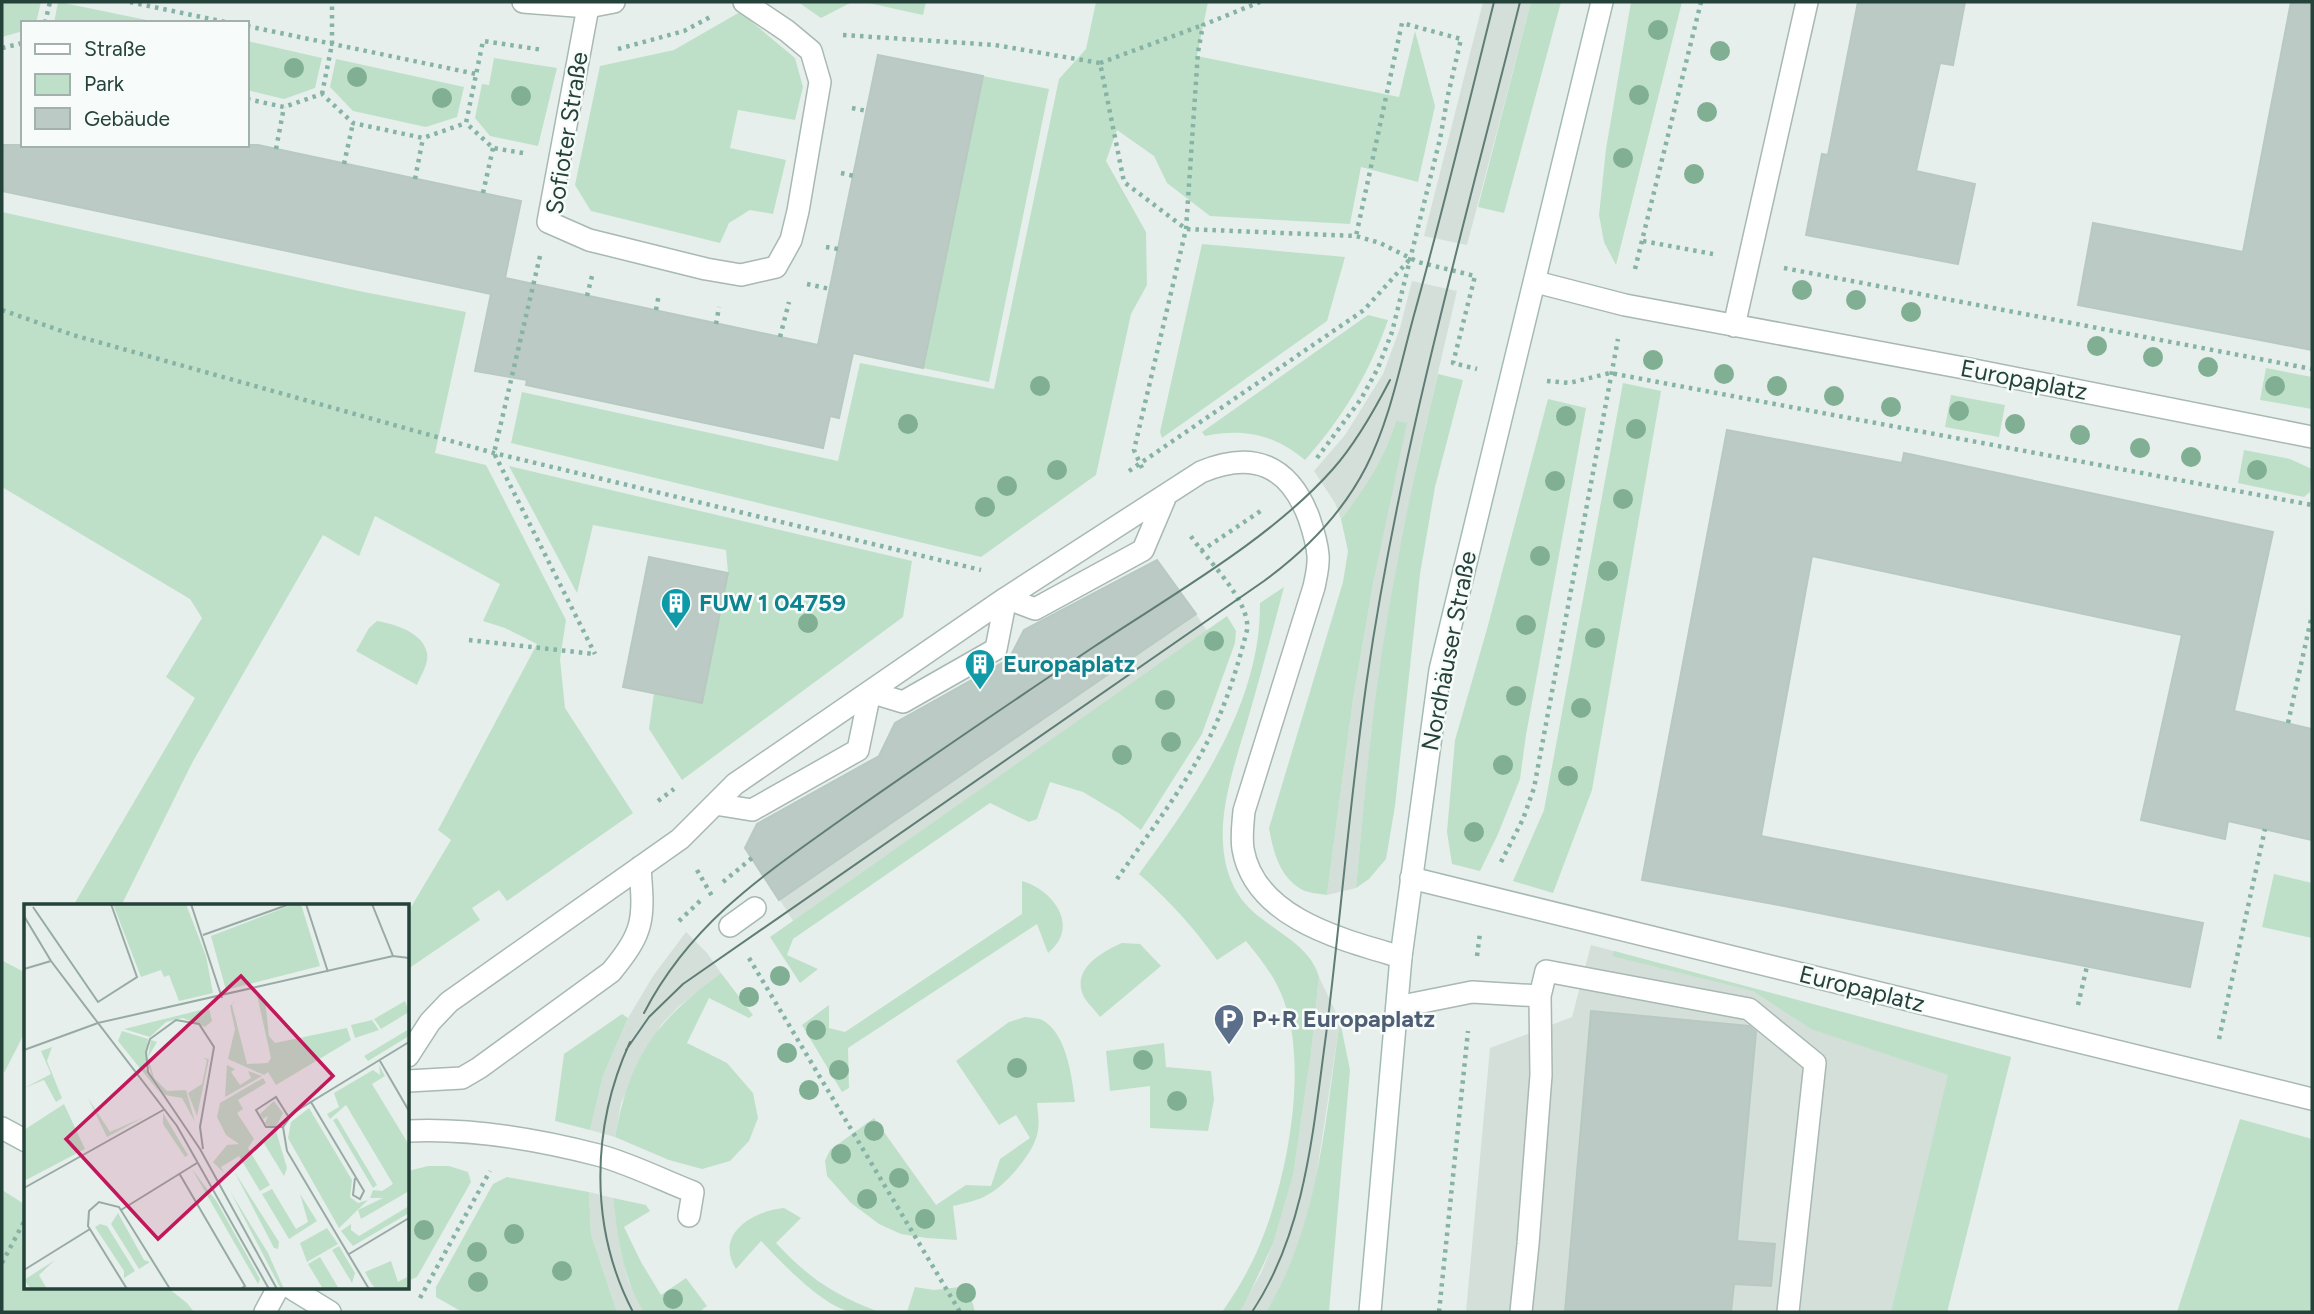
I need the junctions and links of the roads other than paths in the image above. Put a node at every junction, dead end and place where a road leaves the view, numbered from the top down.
1 (523, 2) edge
2 (614, 2) edge
3 (744, 2) edge
4 (1602, 2) edge
5 (1807, 2) edge
6 (588, 8) junction
7 (1536, 282) junction
8 (1734, 326) junction
9 (2312, 437) edge
10 (1164, 498) junction
11 (1006, 598) junction
12 (870, 692) junction
13 (715, 804) junction
14 (640, 867) junction
15 (1411, 878) junction
16 (755, 908) dead end
17 (730, 926) dead end
18 (1401, 957) junction
19 (1539, 996) junction
20 (1397, 1007) junction
21 (410, 1053) edge
22 (410, 1081) edge
23 (2312, 1099) edge
24 (2, 1128) edge
25 (410, 1130) edge
26 (24, 1140) edge
27 (689, 1216) dead end
28 (277, 1290) edge
29 (294, 1290) edge
30 (265, 1312) edge
31 (330, 1312) edge
32 (1370, 1312) edge
33 (1521, 1312) edge
34 (1788, 1312) edge

1 - 6 street
2 - 6 street
3 - 6 street, Sofioter Straße
4 - 7 street, Nordhäuser Straße
5 - 8 street
7 - 8 street, Europaplatz
7 - 15 street, Nordhäuser Straße
8 - 9 street, Europaplatz
10 - 11 street
10 - 11 street
10 - 18 street
11 - 12 street
11 - 12 street
12 - 13 street
12 - 13 street
13 - 14 street
14 - 21 street
14 - 22 street
15 - 18 street, Nordhäuser Straße
15 - 23 street, Europaplatz
16 - 17 street
18 - 20 street, Nordhäuser Straße
19 - 20 street
19 - 33 street
19 - 34 street
20 - 32 street, Nordhäuser Straße
24 - 26 street
25 - 27 street
28 - 30 street
29 - 31 street

